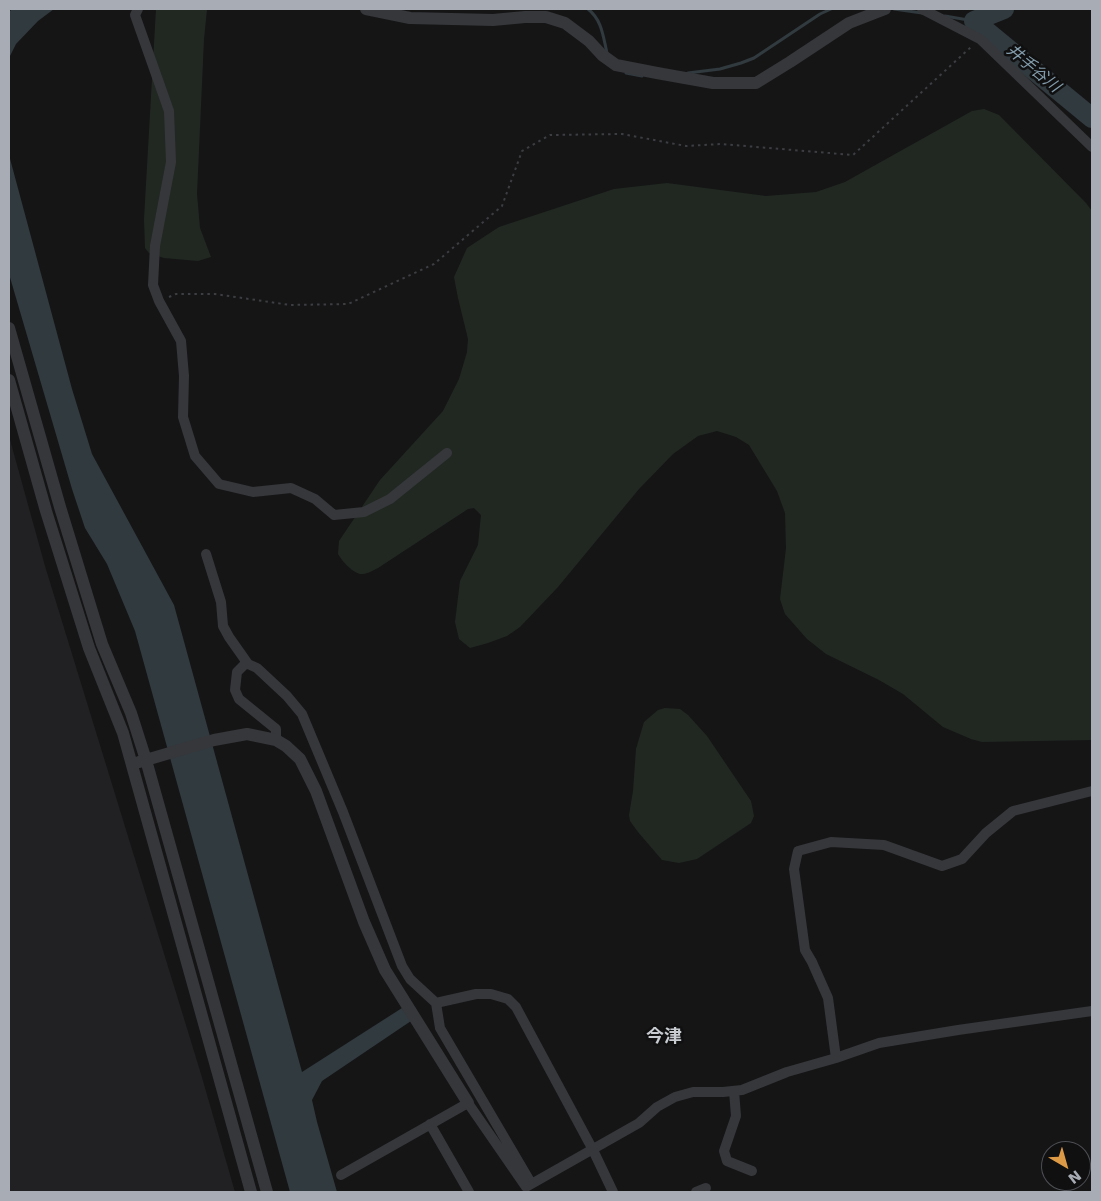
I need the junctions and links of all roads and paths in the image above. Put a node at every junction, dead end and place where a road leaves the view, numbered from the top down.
1 (138, 9) edge
2 (366, 9) edge
3 (885, 9) edge
4 (922, 9) edge
5 (980, 39) junction
6 (1092, 147) edge
7 (159, 302) junction
8 (9, 328) edge
9 (9, 380) edge
10 (447, 453) dead end
11 (206, 554) dead end
12 (248, 664) junction
13 (276, 740) junction
14 (151, 759) junction
15 (131, 764) junction
16 (1092, 791) edge
17 (436, 1003) junction
18 (1092, 1011) edge
19 (836, 1058) junction
20 (734, 1091) junction
21 (468, 1103) junction
22 (430, 1124) junction
23 (593, 1150) junction
24 (752, 1171) dead end
25 (341, 1175) dead end
26 (529, 1188) edge
27 (251, 1192) edge
28 (266, 1192) edge
29 (469, 1192) edge
30 (613, 1192) edge

1 - 7 street
2 - 3 street
4 - 5 street
5 - 6 street
5 - 7 path
7 - 10 street
8 - 14 street
9 - 15 street
11 - 12 street
12 - 13 street
12 - 17 street
13 - 14 street
13 - 21 street
14 - 15 street
14 - 28 street
15 - 27 street
16 - 19 street
17 - 23 street
17 - 26 street
18 - 19 street
19 - 20 street
20 - 23 street
20 - 24 street
21 - 22 street
21 - 26 street
22 - 25 street
22 - 29 street
23 - 26 street
23 - 30 street

